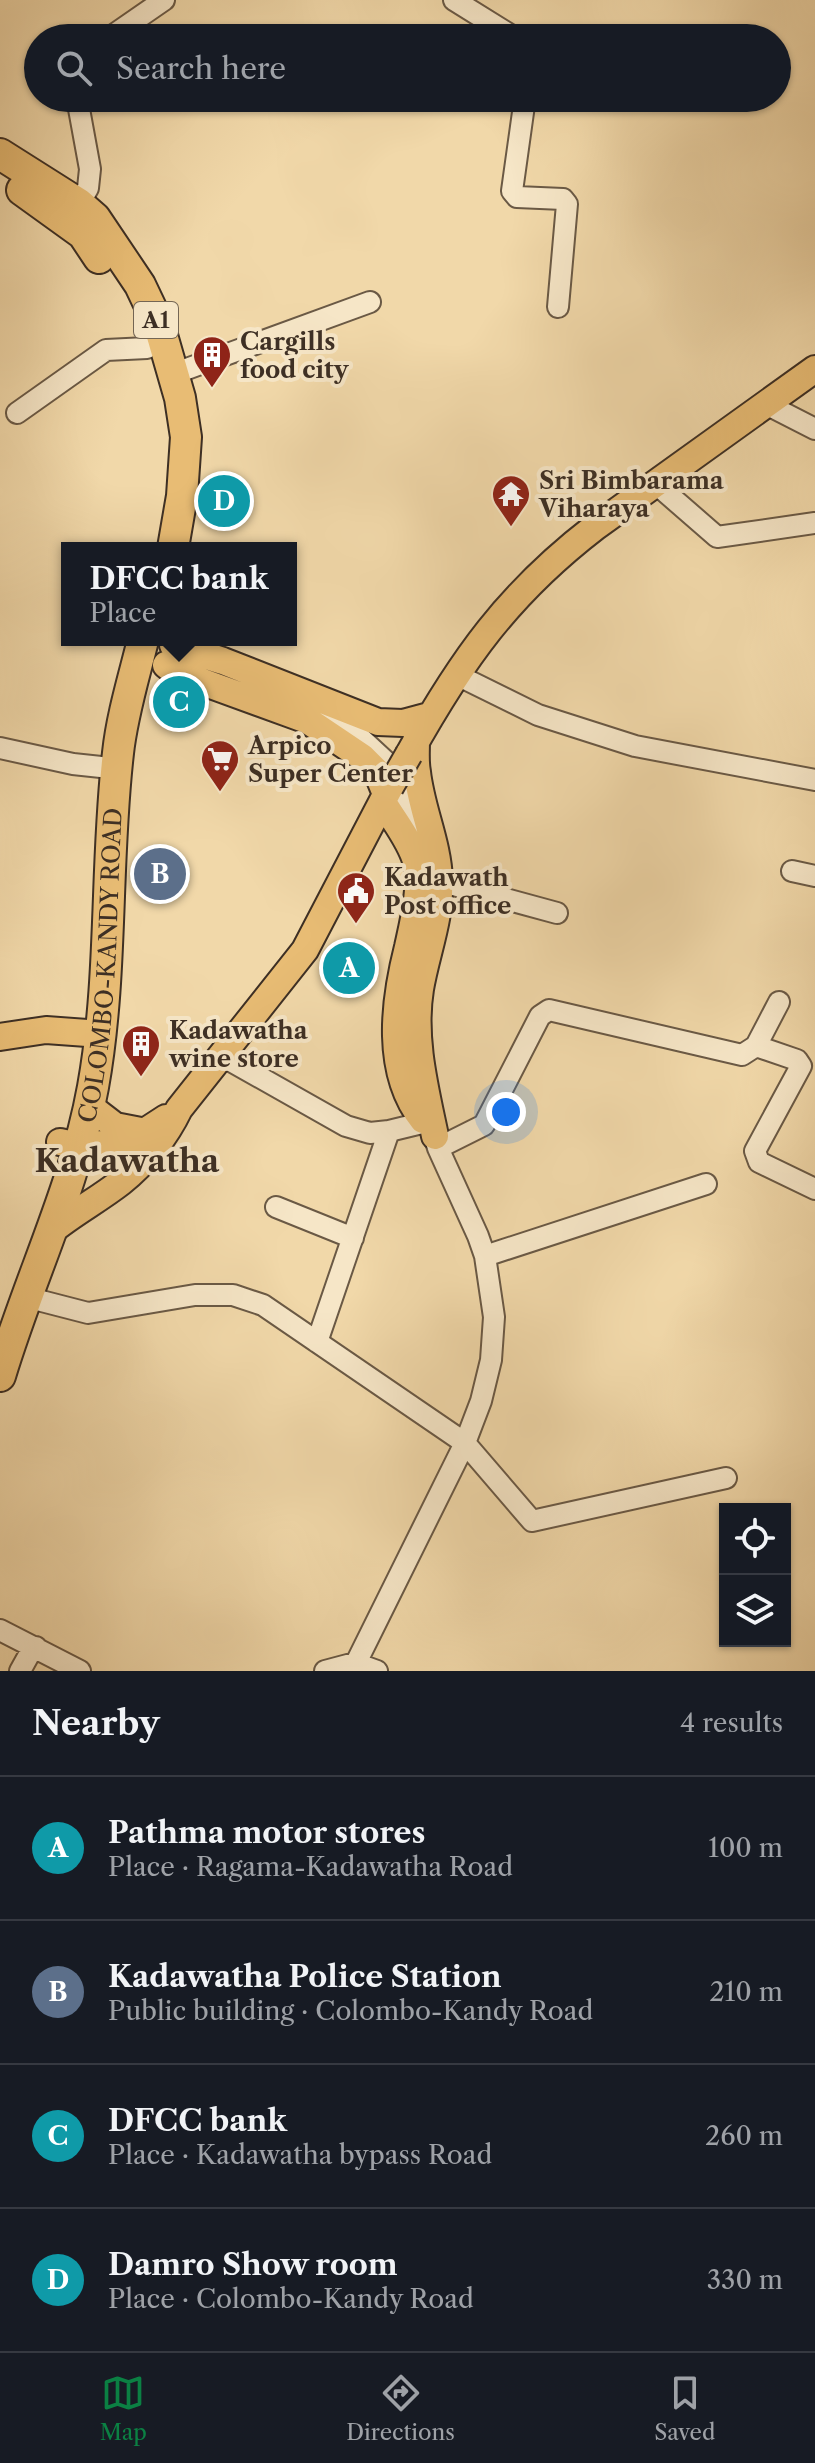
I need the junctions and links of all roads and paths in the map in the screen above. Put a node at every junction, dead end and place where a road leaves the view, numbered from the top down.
1 (164, 0) edge
2 (454, 0) edge
3 (129, 24) edge
4 (493, 24) edge
5 (80, 112) edge
6 (523, 112) edge
7 (0, 154) edge
8 (0, 173) edge
9 (79, 204) junction
10 (370, 302) dead end
11 (558, 307) dead end
12 (147, 348) junction
13 (815, 369) edge
14 (173, 374) junction
15 (766, 404) junction
16 (17, 413) dead end
17 (815, 429) edge
18 (655, 483) junction
19 (815, 523) edge
20 (154, 542) edge
21 (174, 542) edge
22 (146, 649) edge
23 (455, 674) junction
24 (429, 716) junction
25 (412, 747) junction
26 (0, 748) edge
27 (101, 767) junction
28 (815, 780) edge
29 (386, 795) junction
30 (792, 871) dead end
31 (815, 876) edge
32 (439, 881) junction
33 (557, 913) dead end
34 (779, 1002) dead end
35 (92, 1034) junction
36 (0, 1037) edge
37 (756, 1046) junction
38 (222, 1056) junction
39 (89, 1106) junction
40 (179, 1109) junction
41 (389, 1131) junction
42 (146, 1132) junction
43 (433, 1135) junction
44 (69, 1144) junction
45 (59, 1180) junction
46 (706, 1184) dead end
47 (815, 1189) edge
48 (103, 1194) junction
49 (276, 1207) dead end
50 (50, 1232) junction
51 (353, 1238) junction
52 (485, 1256) junction
53 (26, 1297) junction
54 (0, 1320) edge
55 (317, 1342) junction
56 (0, 1376) edge
57 (465, 1443) junction
58 (726, 1478) dead end
59 (0, 1630) edge
60 (36, 1647) junction
61 (353, 1667) edge
62 (20, 1671) edge
63 (80, 1671) edge
64 (325, 1671) edge
65 (377, 1671) edge

1 - 3 street
2 - 4 street
5 - 9 street
6 - 11 street
7 - 9 highway, A1
8 - 12 highway, A1
9 - 14 highway, A1
10 - 14 street
12 - 16 street
12 - 20 highway, A1
13 - 15 main road
14 - 21 highway, A1
15 - 17 street
15 - 18 main road
18 - 19 street
18 - 23 main road
22 - 24 main road
22 - 27 highway, COLOMBO-KANDY ROAD
22 - 29 main road
22 - 35 highway, COLOMBO-KANDY ROAD
22 - 43 street
23 - 24 main road
23 - 28 street
24 - 25 main road
25 - 29 main road, bridge
25 - 32 main road
26 - 27 street
27 - 35 highway, COLOMBO-KANDY ROAD
29 - 38 main road
29 - 43 main road
30 - 31 street
32 - 33 street
32 - 43 main road
34 - 37 street
35 - 36 main road
35 - 39 highway, COLOMBO-KANDY ROAD
35 - 44 highway, COLOMBO-KANDY ROAD
37 - 43 street
37 - 47 street
38 - 40 main road
38 - 41 street
39 - 42 main road
39 - 44 highway, COLOMBO-KANDY ROAD
40 - 42 main road
40 - 48 main road
41 - 43 street
41 - 51 street
42 - 44 main road
43 - 52 street
44 - 45 highway, COLOMBO-KANDY ROAD
45 - 48 main road
45 - 50 highway, COLOMBO-KANDY ROAD
45 - 54 highway, COLOMBO-KANDY ROAD
46 - 52 street
48 - 50 main road
49 - 51 street
50 - 53 highway, COLOMBO-KANDY ROAD
51 - 55 street
52 - 57 street
53 - 55 street
53 - 56 highway, COLOMBO-KANDY ROAD
55 - 57 street
57 - 58 street
57 - 61 street
59 - 60 street
60 - 62 street
60 - 63 street
61 - 64 street
61 - 65 street

